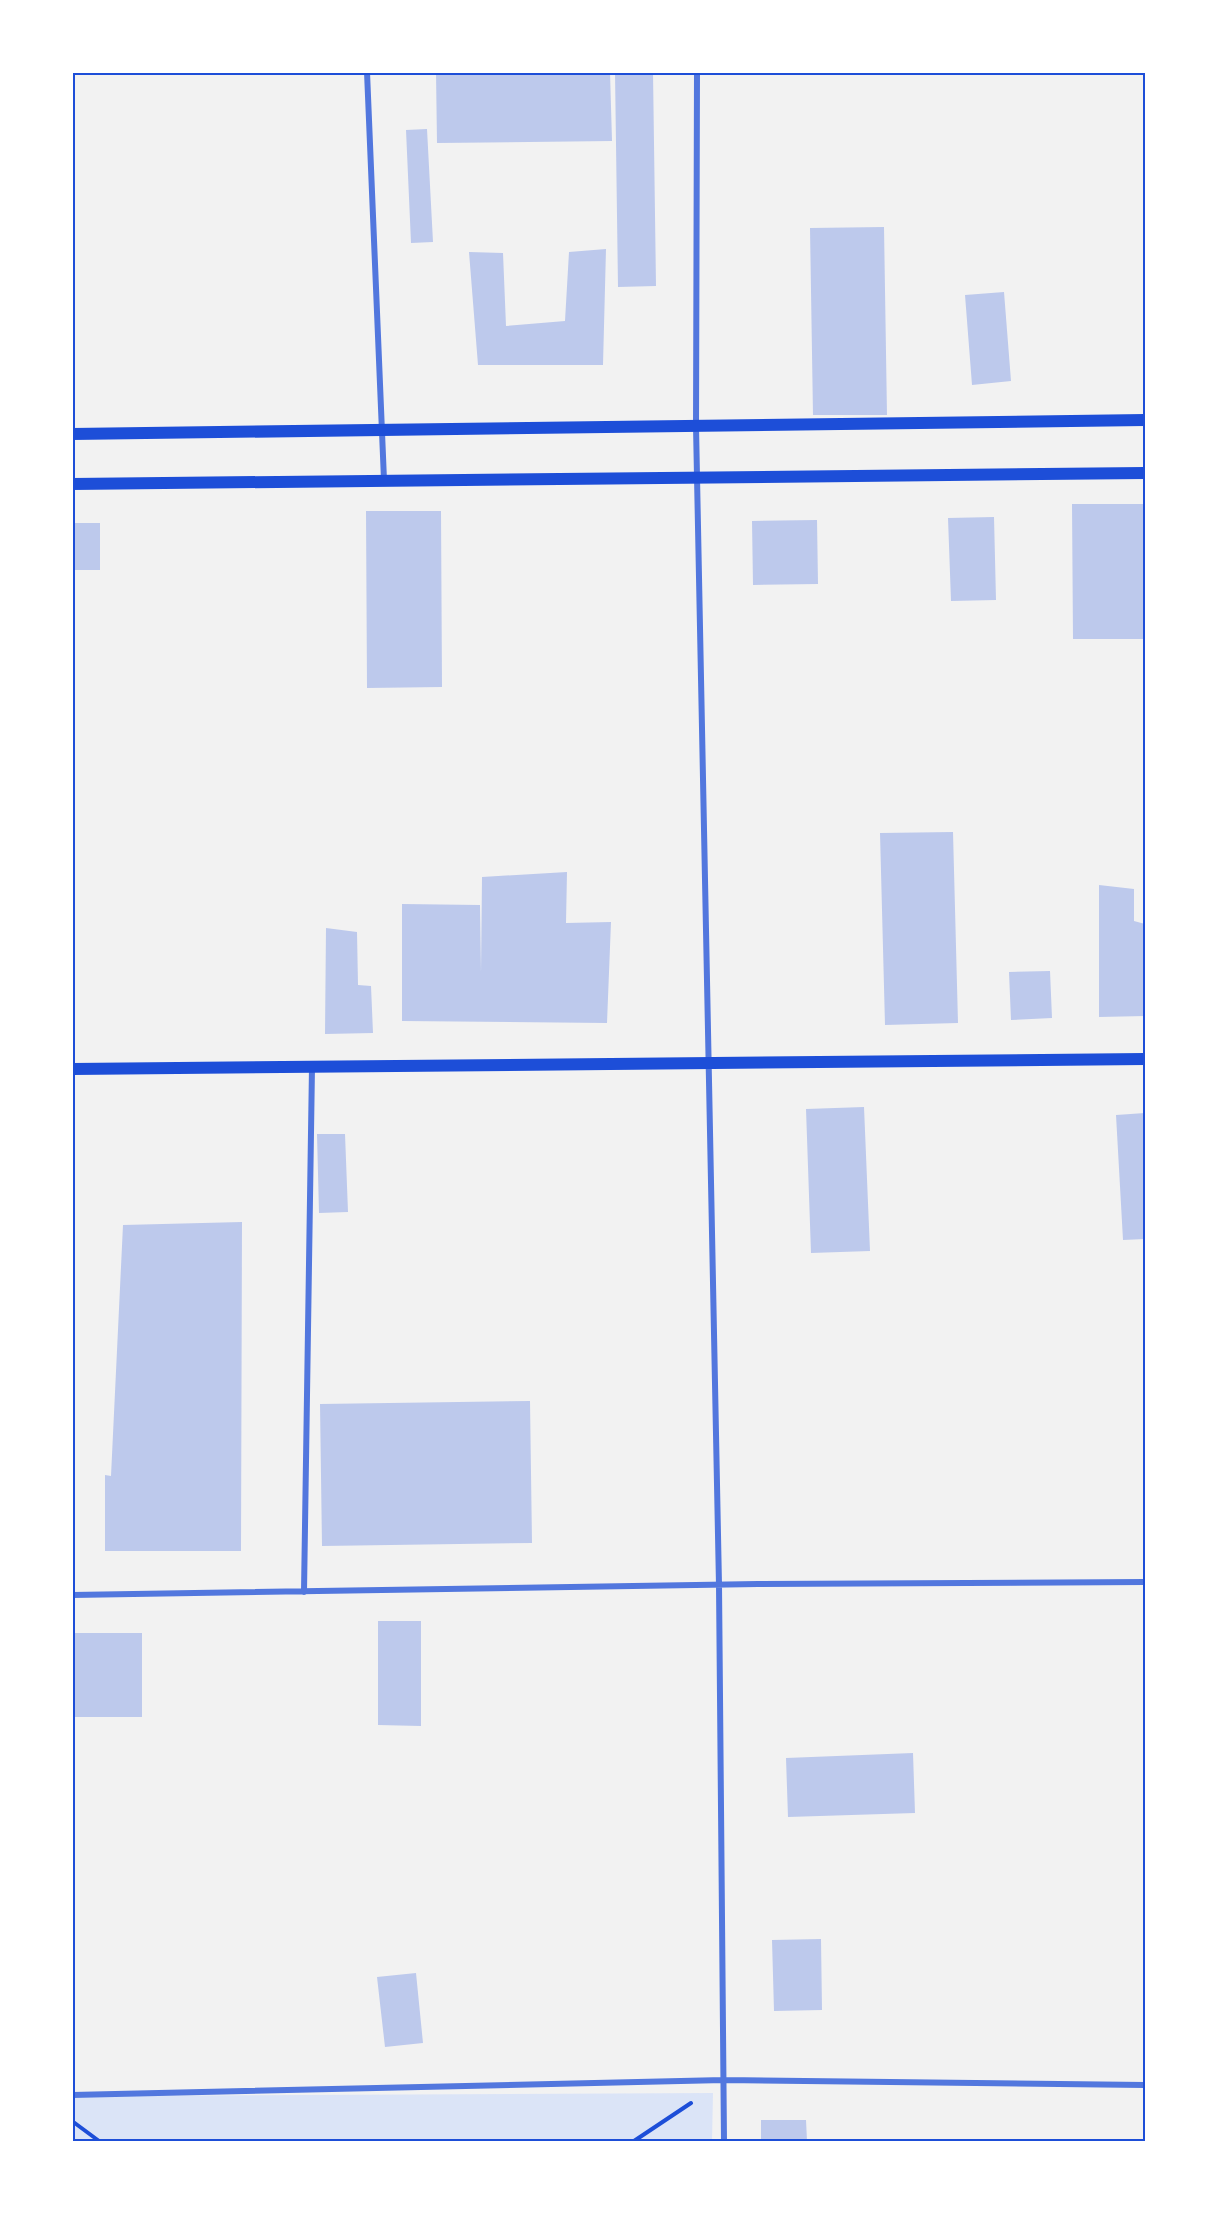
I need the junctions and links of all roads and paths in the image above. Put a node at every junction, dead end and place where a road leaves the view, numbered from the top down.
1 (367, 72) edge
2 (697, 72) edge
3 (1145, 420) edge
4 (696, 426) junction
5 (382, 429) junction
6 (72, 434) edge
7 (1145, 473) edge
8 (697, 478) junction
9 (384, 481) junction
10 (72, 484) edge
11 (1145, 1059) edge
12 (709, 1063) junction
13 (312, 1067) junction
14 (72, 1069) edge
15 (1145, 1582) edge
16 (719, 1585) junction
17 (304, 1592) junction
18 (72, 1595) edge
19 (724, 2080) junction
20 (1145, 2085) edge
21 (72, 2095) edge
22 (72, 2121) edge
23 (99, 2141) edge
24 (634, 2141) edge
25 (724, 2141) edge

1 - 5 street
2 - 4 street
3 - 4 main road
4 - 5 main road
4 - 8 street
5 - 6 main road
5 - 9 street
7 - 8 main road
8 - 9 main road
8 - 12 street
9 - 10 main road
11 - 12 main road
12 - 13 main road
12 - 16 street
13 - 14 main road
13 - 17 street
15 - 16 street
16 - 17 street
16 - 19 street
17 - 18 street
19 - 20 street
19 - 21 street
19 - 24 path
19 - 25 street
22 - 23 path

